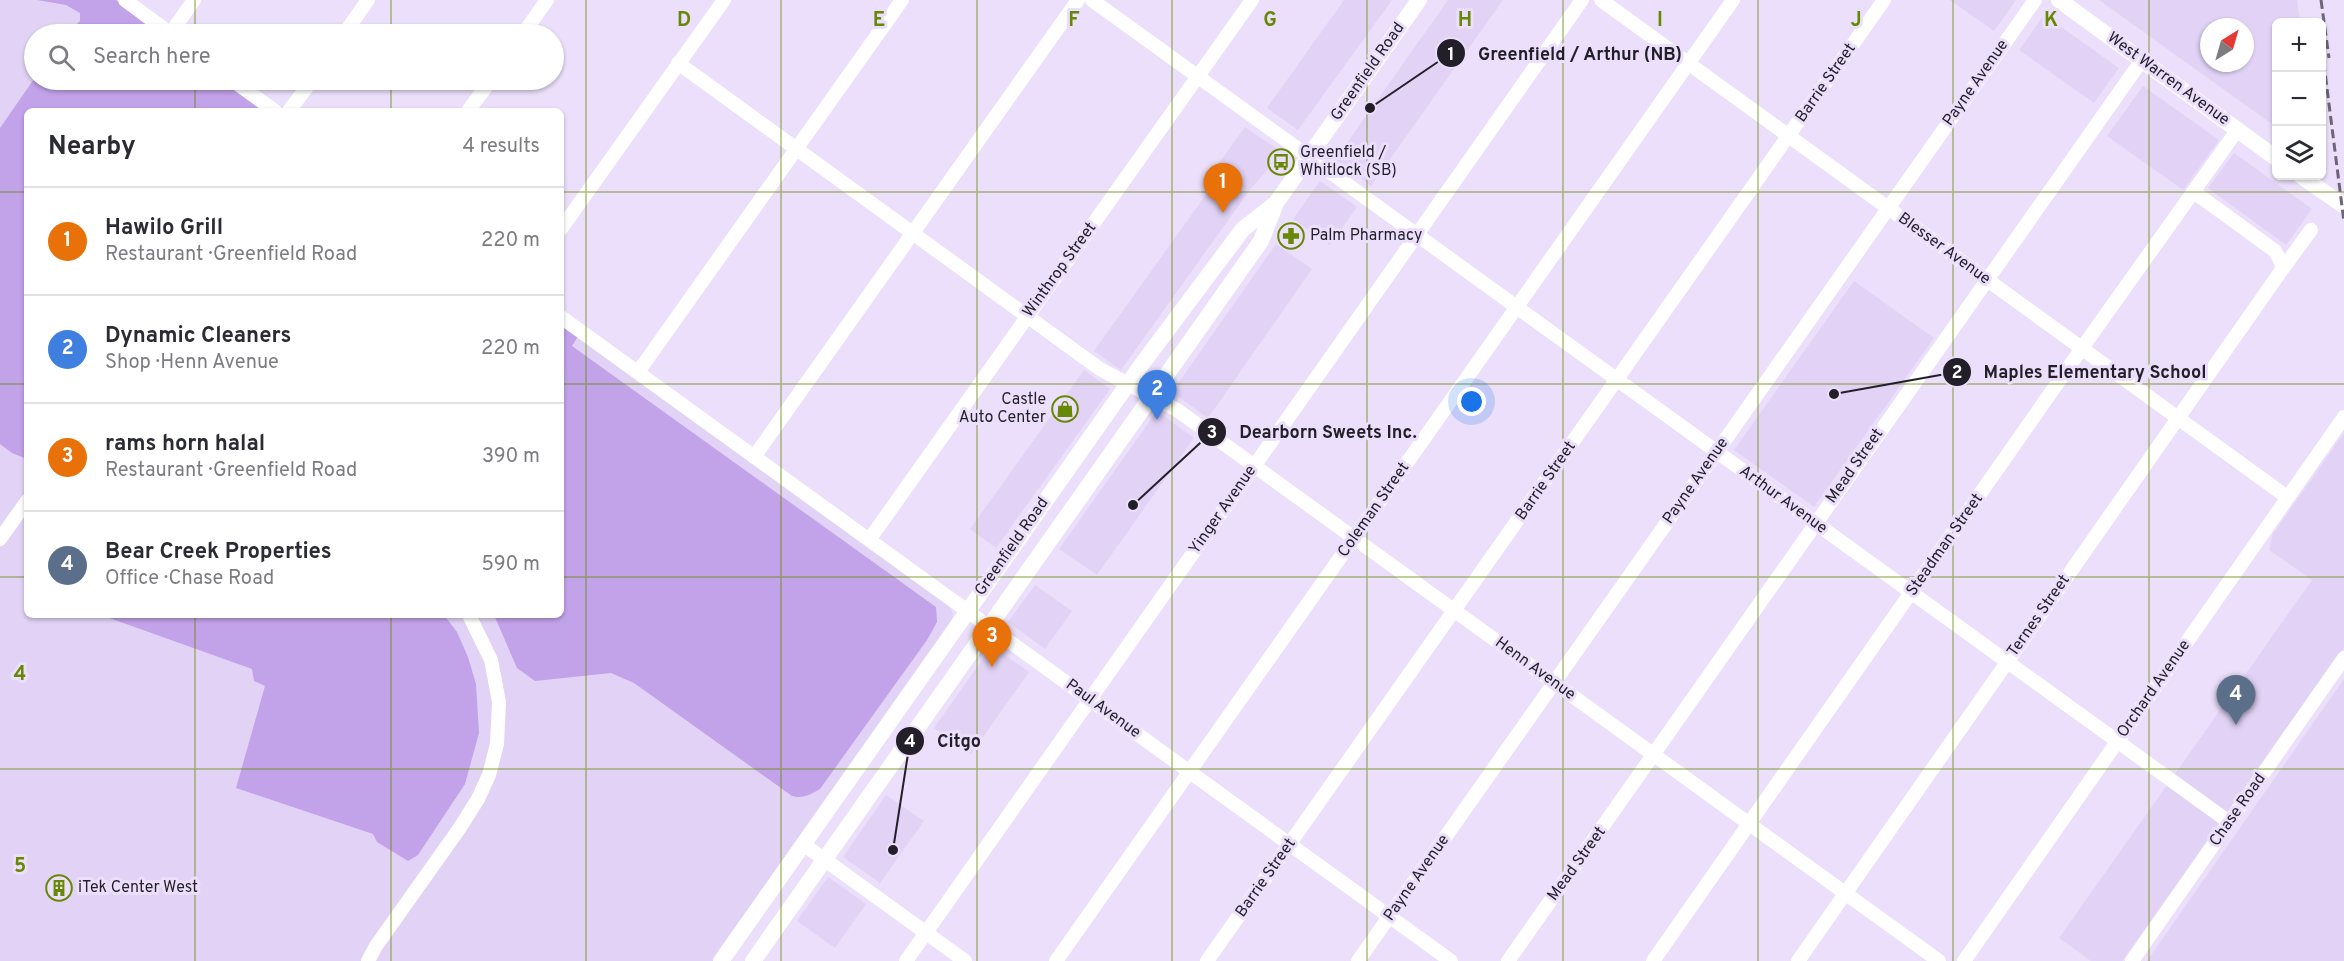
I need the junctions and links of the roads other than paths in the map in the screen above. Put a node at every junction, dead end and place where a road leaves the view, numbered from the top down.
1 (124, 0) edge
2 (194, 0) edge
3 (368, 0) edge
4 (547, 0) edge
5 (724, 0) edge
6 (902, 0) edge
7 (1078, 0) edge
8 (1092, 0) edge
9 (1252, 0) edge
10 (1419, 0) edge
11 (1582, 0) edge
12 (1601, 0) edge
13 (1733, 0) edge
14 (1884, 0) edge
15 (2035, 0) edge
16 (2059, 0) edge
17 (156, 24) edge
18 (177, 24) edge
19 (351, 24) edge
20 (530, 24) edge
21 (2142, 60) junction
22 (678, 63) junction
23 (1688, 63) junction
24 (1198, 77) junction
25 (246, 90) edge
26 (305, 90) edge
27 (484, 90) edge
28 (270, 108) edge
29 (291, 108) edge
30 (470, 108) edge
31 (2238, 129) junction
32 (1789, 136) junction
33 (796, 148) junction
34 (2272, 154) edge
35 (1309, 157) junction
36 (2307, 180) edge
37 (2194, 192) junction
38 (1276, 203) junction
39 (2344, 206) edge
40 (1888, 208) junction
41 (564, 225) edge
42 (2311, 230) dead end
43 (913, 233) junction
44 (1416, 235) junction
45 (2281, 271) junction
46 (1986, 280) junction
47 (1515, 307) junction
48 (1027, 316) junction
49 (564, 319) edge
50 (2081, 349) junction
51 (638, 372) junction
52 (1617, 380) junction
53 (1127, 385) junction
54 (1151, 396) junction
55 (2344, 417) edge
56 (2178, 418) junction
57 (1717, 452) junction
58 (754, 457) junction
59 (1254, 466) junction
60 (1064, 474) junction
61 (1085, 490) junction
62 (2287, 497) junction
63 (24, 505) edge
64 (1815, 523) junction
65 (0, 539) edge
66 (1354, 539) junction
67 (869, 540) junction
68 (1912, 593) junction
69 (968, 611) junction
70 (1455, 612) junction
71 (470, 618) edge
72 (989, 627) junction
73 (2344, 658) edge
74 (2007, 662) junction
75 (1554, 683) junction
76 (1090, 700) junction
77 (2118, 742) junction
78 (1654, 755) junction
79 (1190, 772) junction
80 (2229, 822) junction
81 (1749, 824) junction
82 (803, 844) junction
83 (1289, 844) junction
84 (824, 860) junction
85 (1846, 894) junction
86 (1390, 916) junction
87 (926, 933) junction
88 (368, 961) edge
89 (721, 961) edge
90 (753, 961) edge
91 (906, 961) edge
92 (965, 961) edge
93 (1056, 961) edge
94 (1207, 961) edge
95 (1358, 961) edge
96 (1451, 961) edge
97 (1508, 961) edge
98 (1653, 961) edge
99 (1798, 961) edge
100 (1939, 961) edge
101 (1964, 961) edge
102 (2132, 961) edge

1 - 17 street
2 - 18 street
3 - 19 street
4 - 20 street
5 - 22 street
6 - 33 street
7 - 43 street
8 - 24 street, Arthur Avenue
9 - 24 street, Winthrop Street
10 - 35 main road, Greenfield Road
11 - 44 street, Yinger Avenue
12 - 23 street, Blesser Avenue
13 - 23 street, Coleman Street
14 - 32 street, Barrie Street
15 - 40 street, Payne Avenue
16 - 21 main road, West Warren Avenue
21 - 31 main road, West Warren Avenue
21 - 46 street, Mead Street
22 - 33 street, Henn Avenue
22 - 41 street
23 - 32 street, Blesser Avenue
23 - 47 street, Coleman Street
24 - 35 street, Arthur Avenue
24 - 48 street, Winthrop Street
25 - 28 street
26 - 29 street
27 - 30 street
31 - 34 main road, West Warren Avenue
31 - 37 street, Steadman Street
32 - 40 street, Blesser Avenue
32 - 52 street, Barrie Street
33 - 43 street, Henn Avenue
33 - 51 street
35 - 38 main road, Greenfield Road
35 - 44 street, Arthur Avenue
36 - 39 main road
37 - 45 street
37 - 50 street, Steadman Street
38 - 53 main road, Greenfield Road
38 - 54 main road, Greenfield Road
40 - 46 street, Blesser Avenue
40 - 57 street, Payne Avenue
42 - 45 street, Ternes Street
43 - 48 street, Henn Avenue
43 - 58 street
44 - 47 street, Arthur Avenue
44 - 59 street, Yinger Avenue
45 - 56 street, Ternes Street
46 - 50 street, Blesser Avenue
46 - 64 street, Mead Street
47 - 52 street, Arthur Avenue
47 - 66 street, Coleman Street
48 - 53 street, Henn Avenue
48 - 67 street, Winthrop Street
49 - 51 street, Paul Avenue
50 - 56 street, Blesser Avenue
50 - 68 street, Steadman Street
51 - 58 street, Paul Avenue
52 - 57 street, Arthur Avenue
52 - 70 street, Barrie Street
53 - 54 street, Henn Avenue
53 - 60 main road, Greenfield Road
54 - 59 street, Henn Avenue
54 - 61 main road, Greenfield Road
55 - 62 street, Orchard Avenue
56 - 62 street, Blesser Avenue
56 - 74 street, Ternes Street
57 - 64 street, Arthur Avenue
57 - 75 street, Payne Avenue
58 - 67 street, Paul Avenue
59 - 66 street, Henn Avenue
59 - 76 street, Yinger Avenue
60 - 61 main road
60 - 69 main road, Greenfield Road
61 - 72 main road, Greenfield Road
62 - 77 street, Orchard Avenue
63 - 65 street
64 - 68 street, Arthur Avenue
64 - 78 street, Mead Street
66 - 70 street, Henn Avenue
66 - 79 street, Coleman Street
67 - 69 street, Paul Avenue
68 - 74 street, Arthur Avenue
68 - 81 street, Steadman Street
69 - 72 street, Paul Avenue
69 - 82 main road, Greenfield Road
70 - 75 street, Henn Avenue
70 - 83 street, Barrie Street
71 - 88 street
72 - 76 street, Paul Avenue
72 - 84 main road, Greenfield Road
73 - 80 street, Chase Road
74 - 77 street, Arthur Avenue
74 - 85 street, Ternes Street
75 - 78 street, Henn Avenue
75 - 86 street, Payne Avenue
76 - 79 street, Paul Avenue
76 - 87 street, Yinger Avenue
77 - 80 street, Arthur Avenue
77 - 101 street, Orchard Avenue
78 - 81 street, Henn Avenue
78 - 97 street, Mead Street
79 - 83 street, Paul Avenue
79 - 93 street, Coleman Street
80 - 102 street, Chase Road
81 - 85 street, Henn Avenue
81 - 98 street, Steadman Street
82 - 84 street
82 - 89 main road, Greenfield Road
83 - 86 street, Paul Avenue
83 - 94 street, Barrie Street
84 - 87 street
84 - 90 main road, Greenfield Road
85 - 99 street, Ternes Street
85 - 100 street, Henn Avenue
86 - 95 street, Payne Avenue
86 - 96 street, Paul Avenue
87 - 91 street, Yinger Avenue
87 - 92 street

